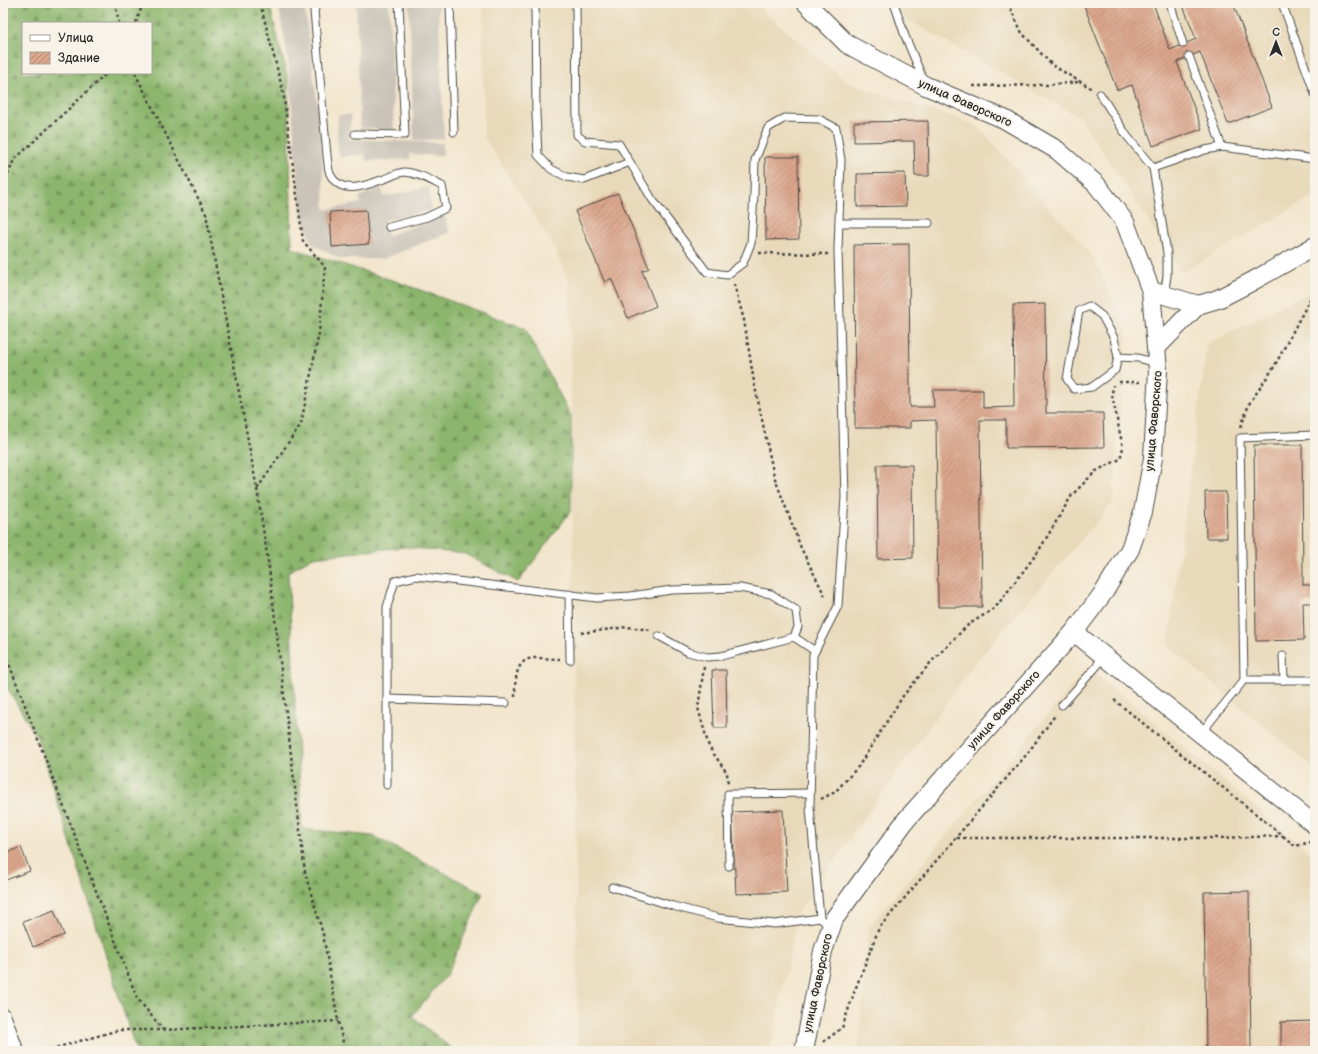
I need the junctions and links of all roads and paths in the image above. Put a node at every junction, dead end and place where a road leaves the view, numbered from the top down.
1 (115, 3) edge
2 (143, 3) edge
3 (260, 3) edge
4 (313, 3) edge
5 (317, 3) edge
6 (399, 3) edge
7 (450, 3) edge
8 (536, 3) edge
9 (576, 3) edge
10 (806, 3) edge
11 (894, 3) edge
12 (1008, 3) edge
13 (1170, 3) edge
14 (1282, 3) edge
15 (314, 11) junction
16 (119, 22) edge
17 (136, 22) edge
18 (1183, 44) dead end
19 (1189, 56) dead end
20 (106, 74) edge
21 (136, 74) edge
22 (1079, 82) junction
23 (926, 86) junction
24 (967, 87) dead end
25 (1100, 94) joint
26 (1315, 94) edge
27 (454, 132) dead end
28 (356, 134) dead end
29 (1222, 147) junction
30 (1315, 159) edge
31 (630, 162) junction
32 (1154, 168) junction
33 (3, 186) edge
34 (839, 223) junction
35 (929, 223) dead end
36 (389, 227) dead end
37 (1315, 246) edge
38 (747, 253) junction
39 (838, 254) junction
40 (730, 272) junction
41 (1315, 290) edge
42 (1158, 293) junction
43 (1198, 305) junction
44 (1158, 355) junction
45 (1118, 357) junction
46 (1146, 383) dead end
47 (1241, 428) dead end
48 (1315, 435) edge
49 (257, 489) junction
50 (569, 594) junction
51 (834, 614) junction
52 (1074, 632) junction
53 (570, 634) junction
54 (659, 636) joint
55 (794, 637) junction
56 (3, 648) edge
57 (815, 651) junction
58 (1102, 654) junction
59 (1283, 656) dead end
60 (707, 657) junction
61 (570, 660) joint
62 (1244, 680) junction
63 (1284, 680) junction
64 (1315, 680) edge
65 (387, 699) junction
66 (1113, 699) dead end
67 (506, 703) joint
68 (1062, 705) joint
69 (1200, 734) junction
70 (387, 785) dead end
71 (728, 794) junction
72 (810, 794) junction
73 (822, 799) dead end
74 (1315, 825) edge
75 (1283, 836) junction
76 (958, 838) junction
77 (1315, 841) edge
78 (729, 866) dead end
79 (612, 887) dead end
80 (825, 923) junction
81 (3, 1016) edge
82 (338, 1020) junction
83 (163, 1030) junction
84 (822, 1042) dead end
85 (16, 1051) edge
86 (44, 1051) edge
87 (345, 1051) edge
88 (804, 1051) edge

1 - 16 path
2 - 17 path
3 - 49 path
4 - 15 lane
5 - 15 lane
6 - 28 lane
7 - 27 lane
8 - 31 lane
9 - 31 lane
10 - 23 street, улица Фаворского
11 - 23 lane
12 - 22 path
13 - 18 lane
14 - 26 lane
15 - 36 lane
19 - 29 lane
20 - 33 path
21 - 49 path
22 - 24 path
22 - 25 path
23 - 42 street, улица Фаворского
25 - 32 lane
29 - 30 lane
29 - 32 lane
31 - 40 lane
32 - 42 lane
34 - 35 lane
34 - 38 lane
34 - 39 lane
37 - 43 street
38 - 39 path
38 - 40 lane
39 - 51 lane
40 - 51 path
41 - 47 path
42 - 43 street
42 - 44 street, улица Фаворского
43 - 44 street
44 - 45 lane
44 - 52 street, улица Фаворского
45 - 45 lane
46 - 73 path
48 - 62 lane
49 - 82 path
50 - 53 lane
50 - 55 lane
50 - 65 lane
51 - 57 lane
52 - 58 street
52 - 80 street, улица Фаворского
53 - 54 path
53 - 61 lane
54 - 60 lane
55 - 57 lane
55 - 60 lane
56 - 83 path
57 - 72 lane
58 - 68 lane
58 - 69 street
59 - 63 lane
60 - 71 path
61 - 67 path
62 - 63 lane
62 - 69 lane
63 - 64 lane
65 - 67 lane
65 - 70 lane
66 - 75 path
68 - 76 path
69 - 74 street
71 - 72 lane
71 - 78 lane
72 - 80 lane
75 - 76 path
75 - 77 path
76 - 84 path
79 - 80 lane
80 - 88 street, улица Фаворского
81 - 85 street
82 - 83 path
82 - 87 path
83 - 86 path

